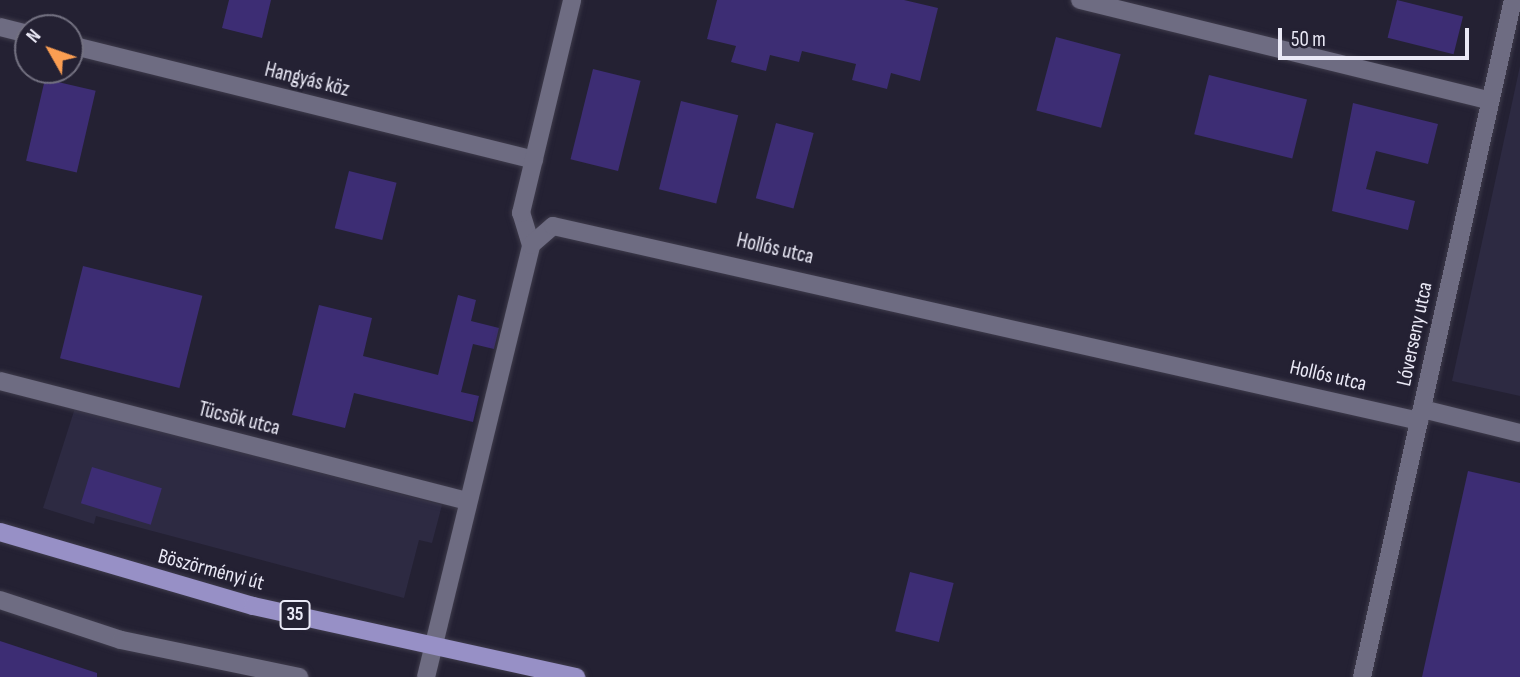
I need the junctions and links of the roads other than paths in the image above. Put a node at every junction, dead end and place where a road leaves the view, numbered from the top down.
1 (572, 0) edge
2 (1080, 0) edge
3 (1513, 0) edge
4 (1112, 4) edge
5 (84, 48) edge
6 (1488, 100) junction
7 (534, 160) junction
8 (531, 246) junction
9 (0, 381) edge
10 (1421, 415) junction
11 (1520, 433) edge
12 (467, 502) junction
13 (0, 532) edge
14 (0, 600) edge
15 (433, 647) junction
16 (299, 677) edge
17 (426, 677) edge
18 (576, 677) edge
19 (1362, 677) edge

1 - 7 street
2 - 4 street
3 - 6 street, Lóverseny utca
4 - 6 street
5 - 7 street, Hangyás köz
6 - 10 street, Lóverseny utca
7 - 8 street
8 - 10 street, Hollós utca
8 - 12 street
9 - 12 street, Tücsök utca
10 - 11 street, Hollós utca
10 - 19 street, Lóverseny utca
12 - 15 street
13 - 15 main road, Böszörményi út / 35
14 - 16 street
15 - 17 street
15 - 18 main road, Böszörményi út / 35

